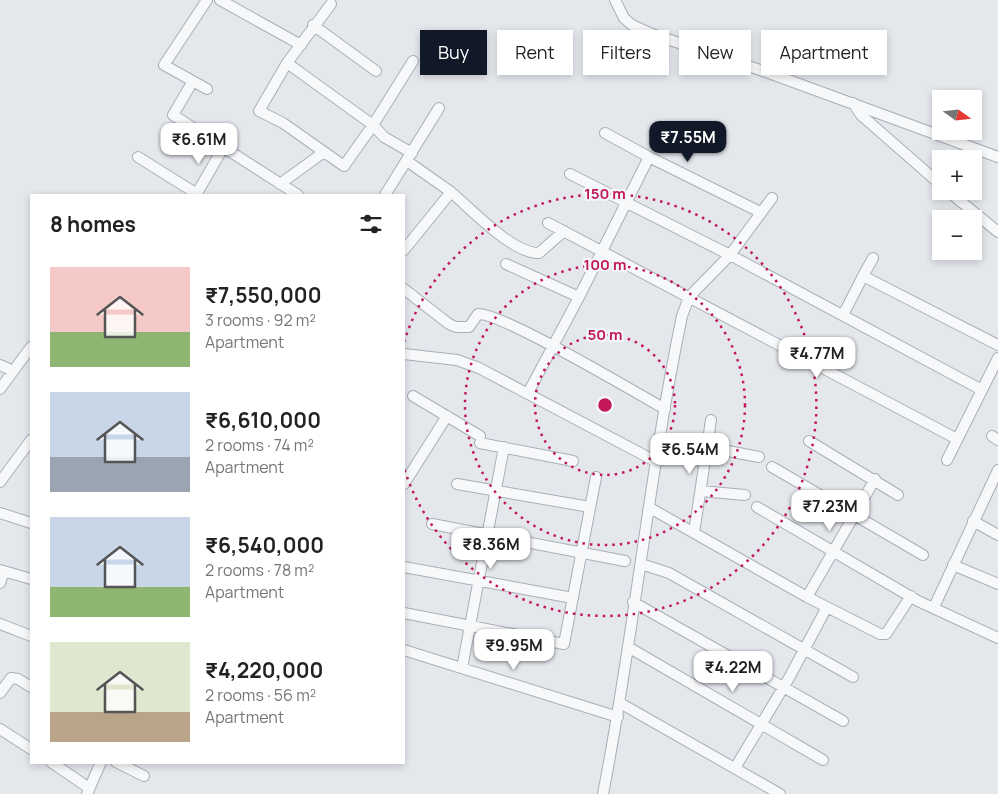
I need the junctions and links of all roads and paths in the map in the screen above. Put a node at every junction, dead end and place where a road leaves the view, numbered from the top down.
1 (208, 0) edge
2 (220, 0) edge
3 (615, 0) edge
4 (330, 4) dead end
5 (313, 25) junction
6 (301, 45) junction
7 (413, 62) dead end
8 (287, 63) junction
9 (376, 71) dead end
10 (193, 81) junction
11 (207, 90) dead end
12 (853, 103) junction
13 (439, 108) dead end
14 (373, 126) junction
15 (605, 133) dead end
16 (223, 148) junction
17 (324, 152) junction
18 (138, 157) dead end
19 (409, 157) junction
20 (648, 157) junction
21 (998, 157) edge
22 (570, 174) dead end
23 (932, 177) edge
24 (280, 184) junction
25 (450, 192) junction
26 (200, 194) edge
27 (296, 194) edge
28 (386, 194) edge
29 (772, 198) dead end
30 (959, 200) edge
31 (626, 204) junction
32 (760, 212) junction
33 (548, 223) dead end
34 (564, 231) junction
35 (998, 232) edge
36 (405, 249) edge
37 (602, 252) junction
38 (730, 255) junction
39 (873, 258) dead end
40 (506, 264) dead end
41 (863, 276) junction
42 (405, 290) edge
43 (579, 297) junction
44 (689, 298) junction
45 (843, 315) junction
46 (998, 345) edge
47 (553, 346) junction
48 (30, 349) edge
49 (405, 355) edge
50 (998, 358) edge
51 (0, 365) edge
52 (13, 371) junction
53 (0, 388) edge
54 (982, 390) junction
55 (528, 393) junction
56 (413, 396) dead end
57 (665, 409) junction
58 (447, 416) junction
59 (711, 420) dead end
60 (957, 439) junction
61 (809, 440) dead end
62 (30, 441) edge
63 (504, 447) junction
64 (707, 447) junction
65 (759, 457) dead end
66 (947, 460) dead end
67 (573, 461) dead end
68 (656, 462) junction
69 (772, 467) dead end
70 (998, 470) edge
71 (596, 477) dead end
72 (875, 479) junction
73 (0, 482) edge
74 (405, 482) edge
75 (457, 484) dead end
76 (994, 488) edge
77 (496, 490) junction
78 (701, 491) junction
79 (898, 494) dead end
80 (744, 495) dead end
81 (757, 506) dead end
82 (590, 507) junction
83 (650, 508) junction
84 (0, 513) edge
85 (853, 516) junction
86 (973, 521) junction
87 (30, 523) edge
88 (432, 524) dead end
89 (694, 533) junction
90 (488, 534) junction
91 (998, 535) edge
92 (582, 552) junction
93 (832, 552) junction
94 (923, 556) dead end
95 (625, 561) dead end
96 (641, 564) junction
97 (953, 565) junction
98 (405, 566) edge
99 (2, 570) edge
100 (30, 579) edge
101 (479, 581) junction
102 (0, 583) edge
103 (998, 584) edge
104 (910, 596) junction
105 (807, 597) junction
106 (573, 598) junction
107 (633, 602) junction
108 (827, 607) junction
109 (934, 607) junction
110 (405, 613) edge
111 (0, 624) edge
112 (470, 627) junction
113 (30, 636) edge
114 (998, 638) edge
115 (628, 648) junction
116 (405, 650) edge
117 (804, 650) junction
118 (462, 668) junction
119 (853, 677) dead end
120 (30, 686) edge
121 (784, 688) junction
122 (0, 693) edge
123 (620, 703) junction
124 (618, 717) junction
125 (843, 721) dead end
126 (763, 724) junction
127 (0, 729) edge
128 (30, 748) edge
129 (823, 760) dead end
130 (54, 764) edge
131 (99, 764) edge
132 (120, 764) edge
133 (735, 768) junction
134 (144, 776) dead end
135 (88, 791) edge
136 (603, 794) edge
137 (780, 794) edge

1 - 10 street
2 - 6 street
3 - 12 street
4 - 5 street
5 - 6 street
5 - 9 street
6 - 8 street
7 - 14 street
8 - 14 street
8 - 17 street
10 - 11 street
10 - 16 street
12 - 21 street
12 - 23 street
13 - 19 street
14 - 17 street
14 - 19 street
15 - 20 street
16 - 24 street
16 - 26 street
17 - 24 street
18 - 26 street
19 - 25 street
19 - 28 street
20 - 31 street
20 - 32 street
22 - 31 street
24 - 27 street
25 - 34 street
25 - 36 street
29 - 32 street
30 - 35 street
31 - 37 street
31 - 38 street
32 - 38 street
33 - 34 street
34 - 37 street
37 - 43 street
37 - 44 street
38 - 44 street
38 - 45 street
39 - 41 street
40 - 43 street
41 - 45 street
41 - 46 street
42 - 47 street
43 - 47 street
44 - 57 street
44 - 60 street
45 - 54 street
47 - 55 street
47 - 57 street
48 - 52 street
49 - 55 street
50 - 54 street
51 - 52 street
52 - 53 street
54 - 60 street
55 - 68 street
56 - 58 street
57 - 68 street
58 - 63 street
58 - 74 street
59 - 64 street
60 - 66 street
61 - 72 street
62 - 73 street
63 - 67 street
63 - 77 street
64 - 65 street
64 - 78 street
68 - 83 street
69 - 85 street
70 - 76 street
71 - 82 street
72 - 79 street
72 - 85 street
75 - 77 street
76 - 86 street
77 - 82 street
77 - 90 street
78 - 80 street
78 - 89 street
81 - 93 street
82 - 92 street
83 - 89 street
83 - 96 street
84 - 87 street
85 - 93 street
85 - 94 street
86 - 91 street
86 - 97 street
88 - 90 street
89 - 105 street
90 - 92 street
90 - 101 street
92 - 95 street
92 - 106 street
93 - 104 street
93 - 105 street
96 - 107 street
96 - 117 street
97 - 103 street
97 - 109 street
98 - 101 street
99 - 100 street
99 - 102 street
101 - 106 street
101 - 112 street
104 - 108 street
104 - 109 street
105 - 108 street
106 - 112 street
107 - 115 street
107 - 121 street
108 - 117 street
109 - 114 street
110 - 112 street
111 - 113 street
112 - 118 street
115 - 123 street
115 - 126 street
116 - 118 street
117 - 119 street
117 - 121 street
118 - 124 street
120 - 122 street
121 - 125 street
121 - 126 street
123 - 124 street
123 - 133 street
124 - 136 street
126 - 129 street
126 - 133 street
127 - 128 street
130 - 135 street
131 - 135 street
132 - 134 street
133 - 137 street

